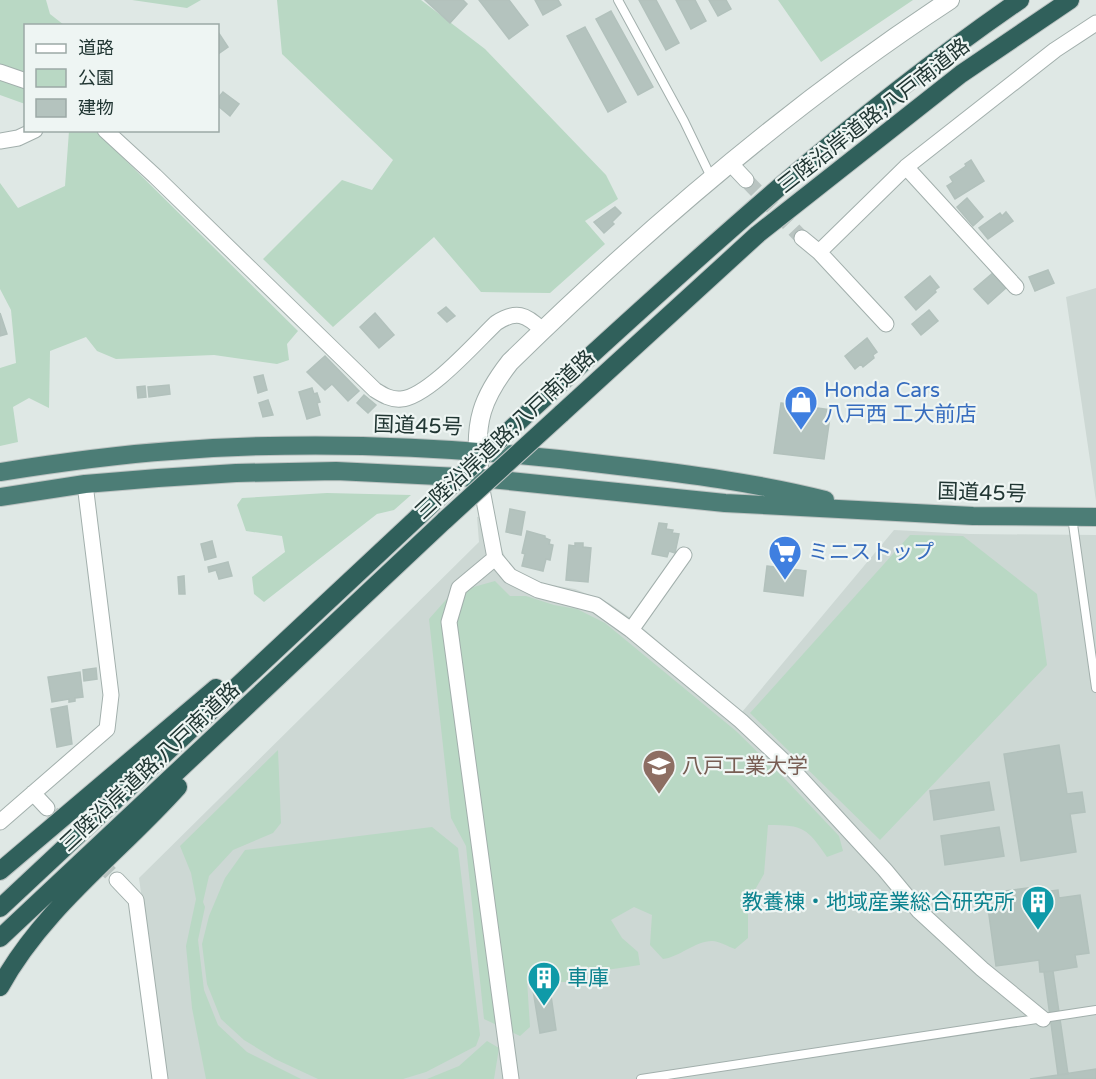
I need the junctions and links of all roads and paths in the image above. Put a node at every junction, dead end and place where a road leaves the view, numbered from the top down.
1 (618, 0) edge
2 (950, 0) edge
3 (1020, 0) edge
4 (1070, 0) edge
5 (1096, 23) edge
6 (0, 72) edge
7 (24, 80) edge
8 (31, 132) edge
9 (107, 132) edge
10 (0, 141) edge
11 (730, 163) junction
12 (906, 167) junction
13 (712, 178) junction
14 (746, 180) tunnel mouth
15 (802, 238) tunnel mouth
16 (819, 252) junction
17 (1016, 287) dead end
18 (885, 324) dead end
19 (542, 330) junction
20 (477, 451) junction
21 (0, 472) edge
22 (480, 478) junction
23 (85, 484) junction
24 (0, 497) edge
25 (867, 510) junction
26 (1072, 517) junction
27 (1096, 517) edge
28 (684, 555) dead end
29 (495, 558) junction
30 (354, 575) junction
31 (631, 630) junction
32 (1096, 688) edge
33 (259, 696) junction
34 (33, 794) junction
35 (47, 808) tunnel mouth
36 (0, 822) edge
37 (0, 871) edge
38 (117, 880) tunnel mouth
39 (0, 908) edge
40 (0, 938) edge
41 (0, 987) edge
42 (1096, 1010) edge
43 (1043, 1019) junction
44 (160, 1079) edge
45 (511, 1079) edge
46 (641, 1079) edge

1 - 13 lane
2 - 11 street
3 - 30 highway, 三陸沿岸道路;八戸南道路, bridge
4 - 33 highway, 三陸沿岸道路;八戸南道路, bridge
5 - 12 street
6 - 7 street
8 - 10 street
9 - 19 street
11 - 13 street
11 - 14 street
12 - 16 street
12 - 17 street
13 - 19 street
15 - 16 street
16 - 18 street
19 - 20 street
20 - 21 highway, 国道45号
20 - 22 street
20 - 25 highway, 国道45号
22 - 23 highway, 国道45号
22 - 25 highway, 国道45号
22 - 29 street
23 - 24 highway, 国道45号
23 - 34 street
25 - 26 highway, 国道45号
26 - 27 highway, 国道45号
26 - 32 lane
28 - 31 street
29 - 31 street
29 - 45 street
30 - 37 highway
30 - 39 highway, 三陸沿岸道路;八戸南道路
31 - 43 street
33 - 40 highway, 三陸沿岸道路;八戸南道路
33 - 41 highway
34 - 35 street
34 - 36 street
38 - 44 street
42 - 43 lane
43 - 46 lane

